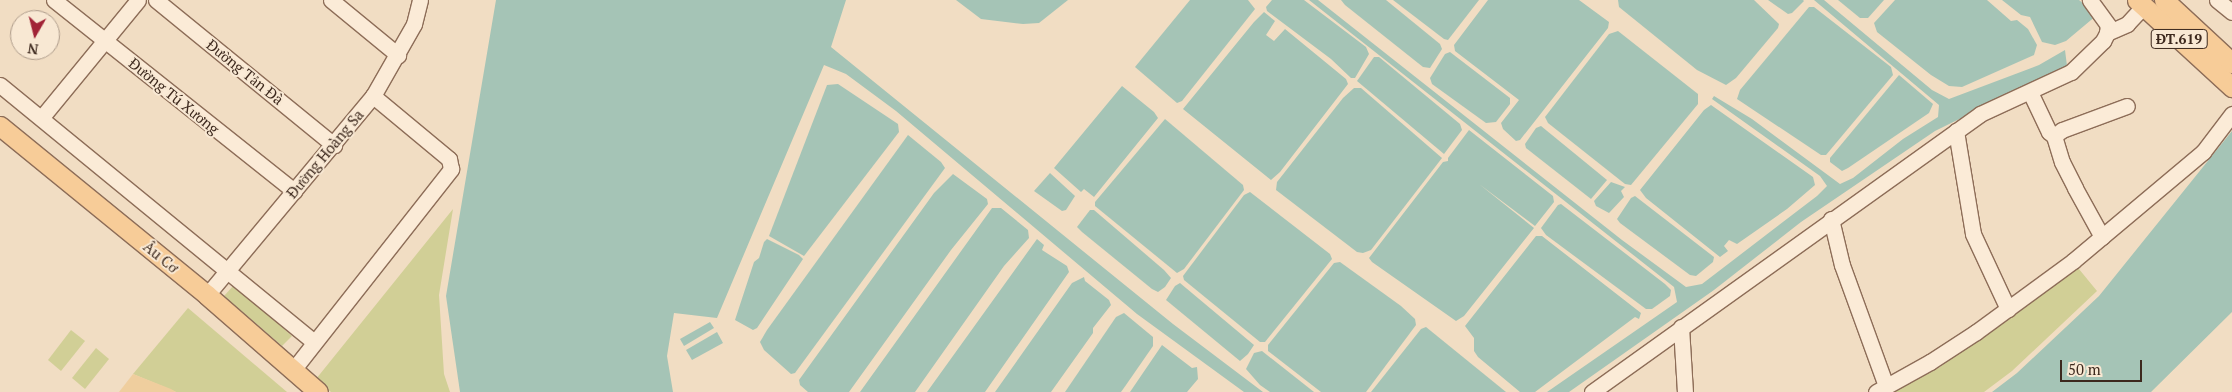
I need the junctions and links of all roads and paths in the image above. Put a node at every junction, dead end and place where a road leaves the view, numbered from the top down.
1 (54, 0) edge
2 (138, 0) edge
3 (156, 0) edge
4 (331, 0) edge
5 (420, 0) edge
6 (2090, 0) edge
7 (2164, 0) edge
8 (2218, 0) edge
9 (2140, 3) edge
10 (2232, 12) edge
11 (2107, 33) junction
12 (105, 41) junction
13 (398, 55) junction
14 (2228, 76) edge
15 (0, 84) edge
16 (2030, 92) junction
17 (373, 96) junction
18 (2127, 106) dead end
19 (2232, 114) edge
20 (42, 117) junction
21 (0, 126) edge
22 (1956, 131) junction
23 (2054, 136) junction
24 (334, 145) junction
25 (294, 191) junction
26 (1832, 218) junction
27 (2102, 237) junction
28 (229, 272) junction
29 (208, 295) junction
30 (2008, 309) junction
31 (1681, 328) junction
32 (314, 342) junction
33 (293, 370) junction
34 (1881, 389) edge
35 (318, 392) edge
36 (1592, 392) edge
37 (1685, 392) edge

1 - 12 street, Đường Tú Xương
2 - 12 street
3 - 24 street, Đường Tản Đà
4 - 13 street
5 - 13 street, Đường Hoàng Sa
6 - 11 street
7 - 14 main road, ĐT.619
8 - 10 street
9 - 11 street
9 - 14 main road, ĐT.619
11 - 16 street
12 - 20 street
12 - 25 street, Đường Tú Xương
13 - 17 street, Đường Hoàng Sa
15 - 20 street
16 - 22 street
16 - 23 street
17 - 24 street, Đường Hoàng Sa
17 - 32 street
18 - 23 street
19 - 27 street
20 - 28 street
21 - 29 main road, Âu Cơ
22 - 26 street
22 - 30 street
23 - 27 street
24 - 25 street, Đường Hoàng Sa
25 - 28 street, Đường Hoàng Sa
26 - 31 street
26 - 34 street
27 - 30 street
28 - 29 street, Đường Hoàng Sa
28 - 32 street
29 - 33 main road, Âu Cơ
30 - 34 street
31 - 36 street
31 - 37 street
32 - 33 street
33 - 35 main road, Âu Cơ

